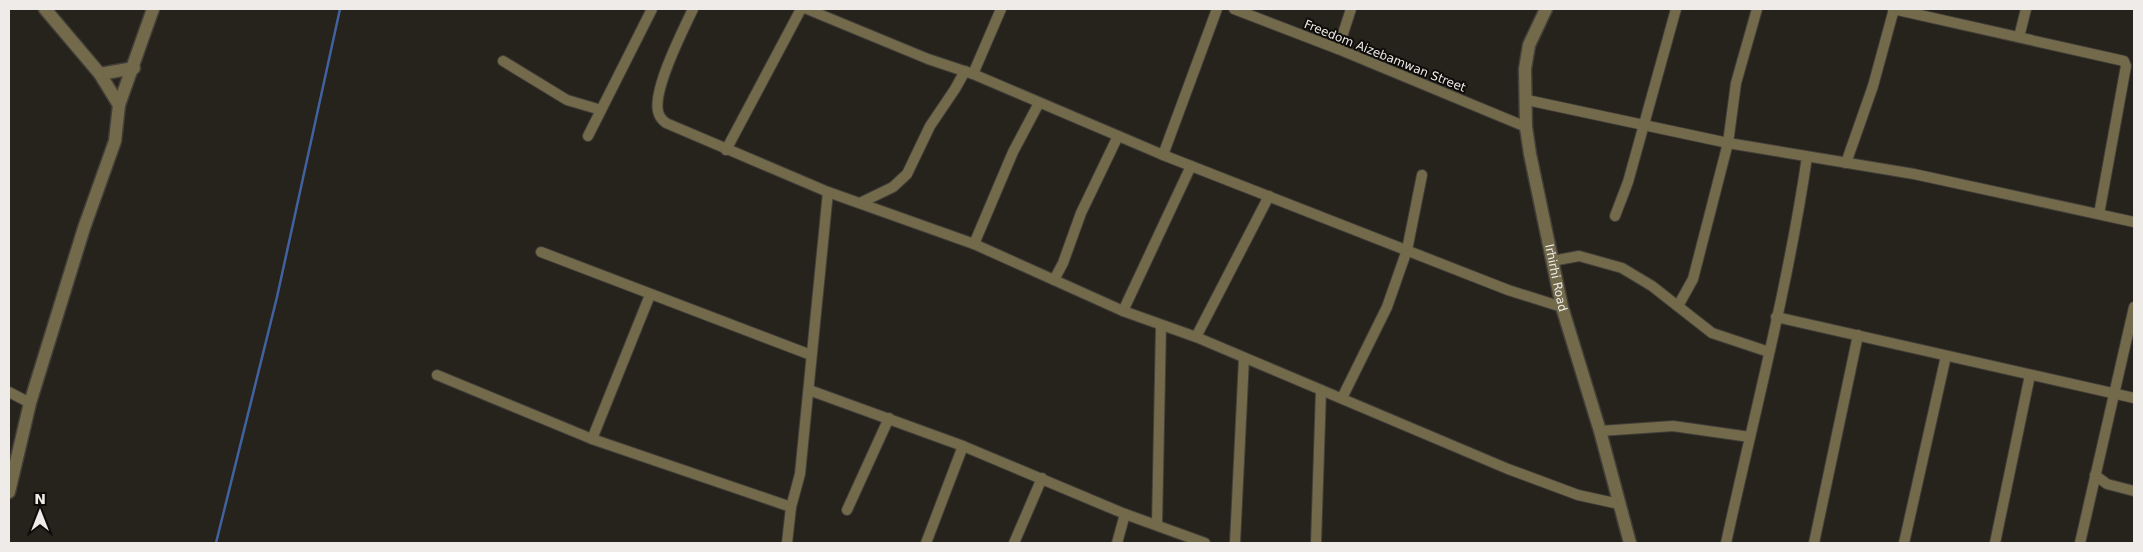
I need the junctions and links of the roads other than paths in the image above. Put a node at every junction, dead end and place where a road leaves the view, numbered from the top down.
1 (45, 9) edge
2 (153, 9) edge
3 (652, 9) edge
4 (693, 9) edge
5 (801, 9) edge
6 (807, 9) edge
7 (1001, 9) edge
8 (1217, 9) edge
9 (1234, 9) edge
10 (1352, 9) edge
11 (1546, 9) edge
12 (1676, 9) edge
13 (1757, 9) edge
14 (1893, 9) edge
15 (2026, 9) edge
16 (2019, 37) junction
17 (1338, 49) junction
18 (503, 61) dead end
19 (134, 68) junction
20 (969, 73) junction
21 (100, 74) junction
22 (1527, 100) junction
23 (1039, 103) junction
24 (119, 105) junction
25 (601, 110) junction
26 (1642, 125) junction
27 (1526, 127) junction
28 (588, 136) dead end
29 (1118, 136) junction
30 (1728, 144) junction
31 (726, 150) junction
32 (1163, 155) junction
33 (1807, 157) junction
34 (1846, 163) junction
35 (1191, 166) junction
36 (1422, 175) dead end
37 (828, 192) junction
38 (1269, 196) junction
39 (860, 203) junction
40 (2099, 214) junction
41 (1615, 216) dead end
42 (2134, 222) edge
43 (974, 244) junction
44 (1407, 250) junction
45 (541, 252) dead end
46 (1552, 261) junction
47 (1054, 280) junction
48 (650, 295) junction
49 (1562, 306) junction
50 (1678, 306) junction
51 (2134, 306) edge
52 (1124, 311) junction
53 (1776, 317) junction
54 (1161, 325) junction
55 (1858, 335) junction
56 (1196, 337) junction
57 (1769, 352) junction
58 (811, 355) junction
59 (1946, 356) junction
60 (1244, 358) junction
61 (437, 375) dead end
62 (2030, 375) junction
63 (809, 390) junction
64 (1321, 390) junction
65 (9, 392) edge
66 (2113, 394) junction
67 (1342, 398) junction
68 (2134, 398) edge
69 (30, 403) junction
70 (889, 418) junction
71 (1600, 431) junction
72 (1750, 436) junction
73 (592, 438) junction
74 (963, 446) junction
75 (11, 474) edge
76 (2095, 475) junction
77 (1042, 478) junction
78 (2134, 491) edge
79 (9, 492) edge
80 (1619, 504) junction
81 (791, 507) junction
82 (847, 510) dead end
83 (1125, 514) junction
84 (1157, 525) junction
85 (787, 543) edge
86 (926, 543) edge
87 (1014, 543) edge
88 (1117, 543) edge
89 (1205, 543) edge
90 (1235, 543) edge
91 (1316, 543) edge
92 (1630, 543) edge
93 (1726, 543) edge
94 (1814, 543) edge
95 (1904, 543) edge
96 (1996, 543) edge
97 (2080, 543) edge

1 - 21 street
2 - 19 street
3 - 25 street
4 - 31 street
5 - 31 street
6 - 20 street
7 - 20 street
8 - 32 street
9 - 17 street, Freedom Aizebamwan Street
10 - 17 street
11 - 22 street, Irhirhi Road
12 - 26 street
13 - 30 street
14 - 16 street
14 - 34 street
15 - 16 street
16 - 40 street
17 - 27 street, Freedom Aizebamwan Street
18 - 25 street
19 - 21 street
19 - 24 street
20 - 23 street
20 - 39 street
21 - 24 street
22 - 26 street
22 - 27 street, Irhirhi Road
23 - 29 street
23 - 43 street
24 - 69 street
25 - 28 street
26 - 30 street
26 - 41 street
27 - 46 street, Irhirhi Road
29 - 32 street
29 - 47 street
30 - 33 street
30 - 50 street
31 - 37 street
32 - 35 street
33 - 34 street
33 - 53 street
34 - 40 street
35 - 38 street
35 - 52 street
36 - 44 street
37 - 39 street
37 - 58 street
38 - 44 street
38 - 56 street
39 - 43 street
40 - 42 street
43 - 47 street
44 - 49 street
44 - 67 street
45 - 48 street
46 - 49 street, Irhirhi Road
46 - 50 street
47 - 52 street
48 - 58 street
48 - 73 street
49 - 71 street, Irhirhi Road
50 - 57 street
51 - 66 street
52 - 54 street
53 - 55 street
53 - 57 street
54 - 56 street
54 - 84 street
55 - 59 street
55 - 94 street
56 - 60 street
57 - 72 street
58 - 63 street
59 - 62 street
59 - 95 street
60 - 64 street
60 - 90 street
61 - 73 street
62 - 66 street
62 - 96 street
63 - 70 street
63 - 81 street
64 - 67 street
64 - 91 street
65 - 69 street
66 - 68 street
66 - 76 street
67 - 80 street
69 - 75 street
70 - 74 street
70 - 82 street
71 - 72 street
71 - 80 street, Irhirhi Road
72 - 93 street
73 - 81 street
74 - 77 street
74 - 86 street
75 - 79 street
76 - 78 street
76 - 97 street
77 - 83 street
77 - 87 street
80 - 92 street, Irhirhi Road
81 - 85 street
83 - 84 street
83 - 88 street
84 - 89 street

